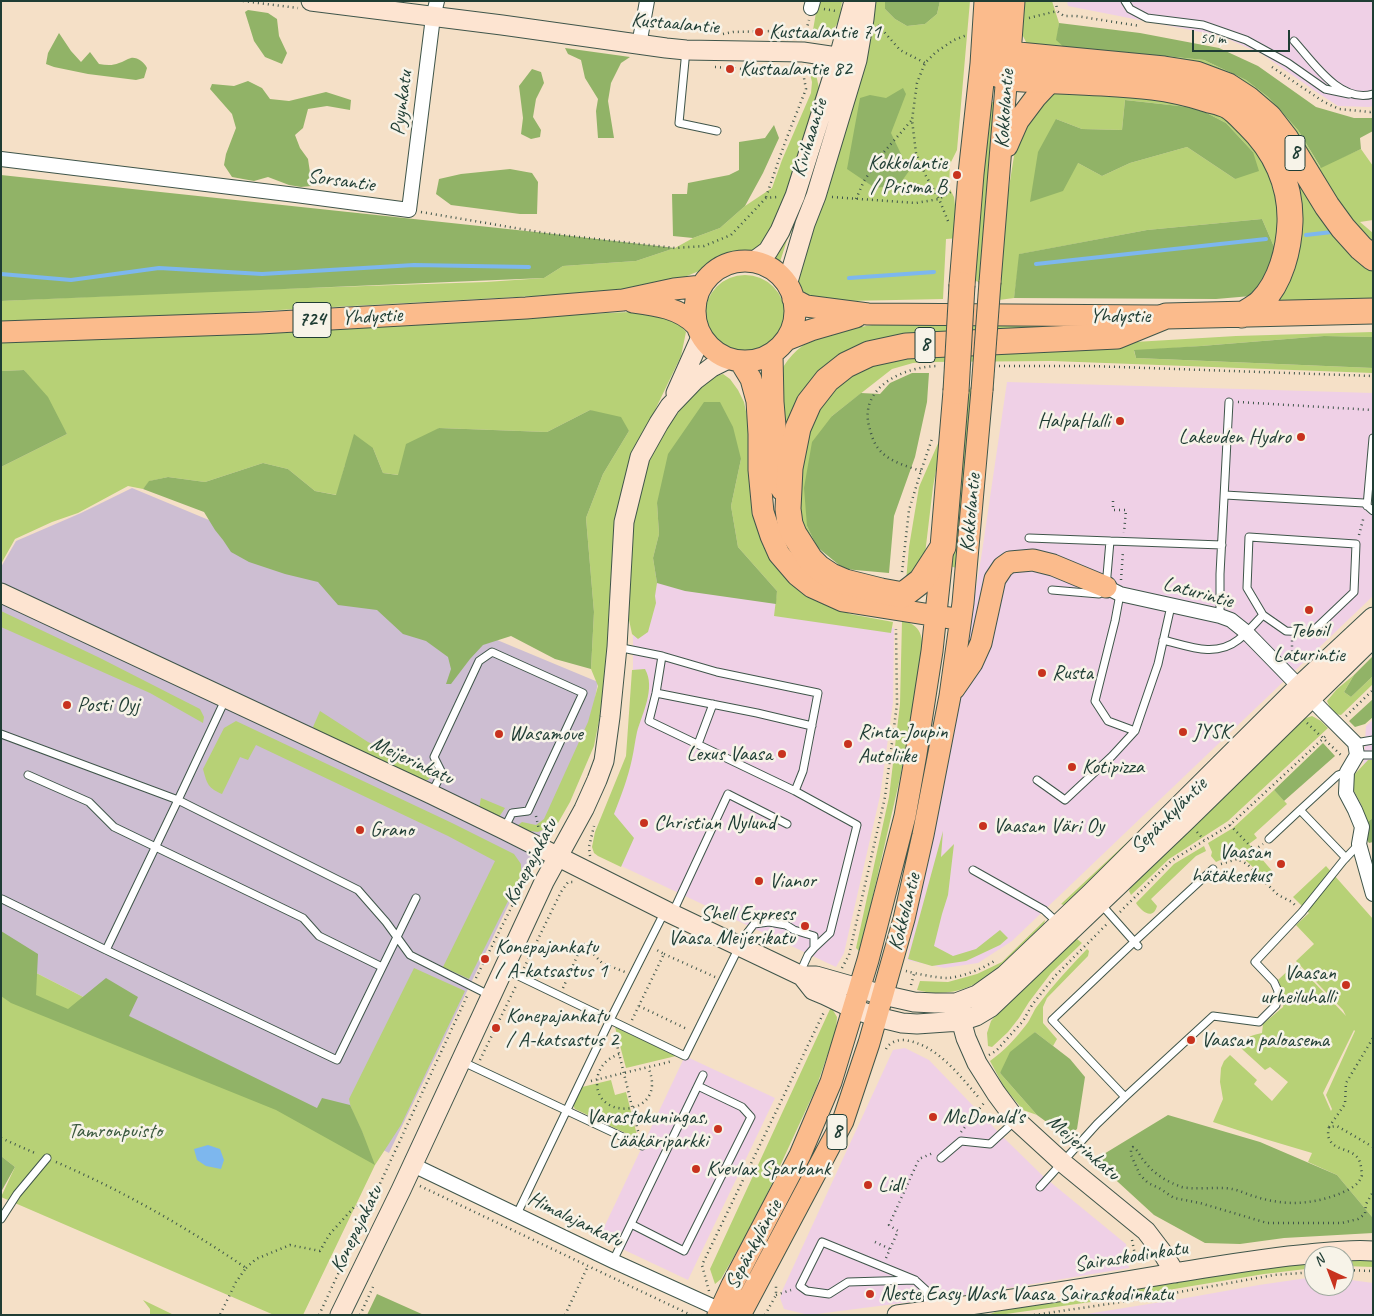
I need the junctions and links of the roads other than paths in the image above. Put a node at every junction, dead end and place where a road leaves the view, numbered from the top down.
1 (312, 1) edge
2 (647, 1) edge
3 (854, 1) edge
4 (866, 1) edge
5 (987, 1) edge
6 (1125, 1) edge
7 (435, 9) edge
8 (1017, 11) edge
9 (1294, 41) dead end
10 (640, 44) junction
11 (686, 50) junction
12 (1008, 54) junction
13 (848, 58) junction
14 (983, 64) junction
15 (1007, 78) junction
16 (1052, 80) junction
17 (1349, 94) junction
18 (1373, 94) edge
19 (717, 131) dead end
20 (1, 159) edge
21 (1001, 160) junction
22 (409, 210) joint
23 (1373, 258) edge
24 (753, 262) junction
25 (702, 286) junction
26 (790, 292) junction
27 (623, 300) junction
28 (1373, 311) edge
29 (868, 314) junction
30 (1242, 315) junction
31 (1166, 316) junction
32 (699, 331) junction
33 (1, 332) edge
34 (779, 347) junction
35 (734, 360) junction
36 (1229, 402) road end
37 (670, 406) junction
38 (1373, 438) edge
39 (1225, 495) junction
40 (1370, 508) edge
41 (788, 509) junction
42 (1029, 538) dead end
43 (1110, 540) junction
44 (1222, 545) junction
45 (942, 547) junction
46 (902, 587) junction
47 (1052, 590) dead end
48 (1113, 591) junction
49 (1, 592) edge
50 (1171, 606) junction
51 (937, 608) junction
52 (962, 612) junction
53 (1263, 615) junction
54 (1220, 616) junction
55 (1373, 617) edge
56 (1246, 632) junction
57 (1373, 638) edge
58 (1163, 640) junction
59 (617, 647) junction
60 (662, 656) junction
61 (1305, 692) junction
62 (656, 693) junction
63 (950, 696) junction
64 (226, 698) junction
65 (713, 704) junction
66 (812, 726) junction
67 (1135, 731) junction
68 (1, 734) edge
69 (1373, 740) edge
70 (698, 744) junction
71 (1373, 755) edge
72 (1352, 759) junction
73 (28, 775) dead end
74 (1037, 780) dead end
75 (794, 791) junction
76 (431, 794) junction
77 (178, 800) junction
78 (1300, 810) junction
79 (787, 824) dead end
80 (503, 829) junction
81 (1269, 839) road end
82 (1358, 844) junction
83 (156, 847) junction
84 (558, 856) junction
85 (1346, 858) junction
86 (1368, 858) edge
87 (1213, 869) road end
88 (972, 870) dead end
89 (1373, 894) edge
90 (416, 898) dead end
91 (1096, 898) junction
92 (2, 899) edge
93 (669, 912) junction
94 (1065, 928) junction
95 (397, 937) junction
96 (1136, 944) junction
97 (738, 946) junction
98 (814, 948) junction
99 (106, 950) junction
100 (382, 967) junction
101 (512, 973) junction
102 (800, 976) junction
103 (882, 995) junction
104 (491, 996) junction
105 (857, 999) junction
106 (956, 1003) junction
107 (876, 1016) junction
108 (610, 1020) junction
109 (961, 1021) junction
110 (469, 1064) junction
111 (703, 1075) dead end
112 (698, 1086) junction
113 (1125, 1097) junction
114 (566, 1110) junction
115 (1016, 1120) junction
116 (642, 1146) road end
117 (47, 1158) road end
118 (941, 1158) dead end
119 (1063, 1163) junction
120 (413, 1165) junction
121 (1040, 1187) dead end
122 (517, 1214) junction
123 (1, 1219) edge
124 (631, 1224) junction
125 (1373, 1251) edge
126 (614, 1261) junction
127 (1175, 1273) junction
128 (916, 1280) junction
129 (928, 1311) junction
130 (728, 1314) edge
131 (340, 1315) edge
132 (897, 1315) edge

1 - 7 main road, Kustaalantie
2 - 10 street
3 - 13 main road, Kivihaantie
4 - 13 main road, Kivihaantie
5 - 14 highway, Kokkolantie / 8
6 - 17 lane
7 - 10 main road, Kustaalantie
7 - 22 street, Pyynkatu
8 - 12 highway, Kokkolantie / 8
9 - 17 lane
10 - 11 main road, Kustaalantie
11 - 13 main road, Kustaalantie
11 - 19 lane
12 - 14 highway
12 - 15 main road, Kokkolantie / 8
12 - 23 highway, 8
13 - 24 main road, Kivihaantie
13 - 26 main road, Kivihaantie
14 - 15 highway
14 - 45 highway, Kokkolantie / 8, bridge
15 - 16 highway
15 - 21 main road, Kokkolantie / 8
16 - 21 main road
16 - 30 highway
17 - 18 lane
20 - 22 street, Sorsantie
21 - 52 main road, Kokkolantie / 8, bridge
24 - 25 main road
24 - 26 main road
25 - 27 main road, Yhdystie / 724
25 - 32 main road
26 - 29 main road, Yhdystie
26 - 34 main road
27 - 32 main road, Yhdystie / 724
27 - 33 main road, Yhdystie / 724
28 - 30 highway, Yhdystie / 8
29 - 31 main road, Yhdystie
29 - 34 main road, Yhdystie
30 - 31 highway, Yhdystie / 8
31 - 41 highway, 8
32 - 35 main road
32 - 37 main road, Konepajakatu
34 - 35 main road
34 - 41 main road
35 - 37 main road, Konepajakatu
35 - 51 main road
36 - 39 lane
37 - 59 main road, Konepajakatu
38 - 40 lane
39 - 40 lane
39 - 44 lane
41 - 46 highway, 8
42 - 43 lane
43 - 44 lane
43 - 48 lane
44 - 54 lane
45 - 46 highway, 8
45 - 51 main road, Kokkolantie / 8
46 - 51 main road
47 - 48 lane
48 - 50 street, Laturintie
48 - 63 main road
48 - 67 lane
49 - 64 main road, Meijerinkatu
50 - 54 street, Laturintie
50 - 58 lane
51 - 52 main road
51 - 105 main road, Kokkolantie / 8
52 - 63 main road, Kokkolantie / 8
53 - 53 lane
53 - 56 lane
54 - 56 street, Laturintie
55 - 61 main road, Sepänkyläntie
56 - 58 lane
56 - 61 street, Laturintie
57 - 61 main road, Sepänkyläntie
58 - 67 lane
59 - 60 lane
59 - 84 main road, Konepajakatu
60 - 62 lane
60 - 66 lane
61 - 72 street, Laturintie
61 - 91 main road, Sepänkyläntie
61 - 91 main road, Sepänkyläntie
62 - 65 lane
62 - 70 lane
63 - 103 main road, Kokkolantie / 8
64 - 76 main road, Meijerinkatu
64 - 77 lane
65 - 66 lane
65 - 70 lane
66 - 75 lane
67 - 74 lane
68 - 77 lane
69 - 72 lane
70 - 75 lane
71 - 72 lane
72 - 78 lane
72 - 82 street
73 - 83 lane
75 - 98 lane
76 - 80 main road, Meijerinkatu
76 - 80 lane
77 - 83 lane
77 - 95 lane
78 - 81 lane
78 - 85 lane
79 - 93 lane
80 - 84 main road, Meijerinkatu
82 - 85 lane
82 - 86 street
83 - 99 lane
83 - 100 lane
84 - 93 main road, Meijerinkatu
84 - 101 main road, Konepajakatu
85 - 113 lane
86 - 89 street
87 - 96 lane
88 - 94 lane
90 - 95 lane
91 - 94 main road, Sepänkyläntie
91 - 96 lane
92 - 99 lane
93 - 97 main road, Meijerinkatu
93 - 108 lane
94 - 106 main road, Sepänkyläntie
94 - 109 main road, Sepänkyläntie
95 - 100 lane
95 - 104 lane
96 - 113 lane
97 - 98 lane
97 - 102 main road, Meijerinkatu
97 - 108 lane
98 - 102 lane
99 - 100 lane
101 - 104 main road, Konepajakatu
101 - 108 lane
102 - 105 main road, Meijerinkatu
103 - 105 main road, Meijerinkatu
103 - 106 main road, Meijerinkatu
103 - 107 main road, Kokkolantie / 8
104 - 110 main road, Konepajakatu
105 - 107 main road, Meijerinkatu
105 - 130 main road, Sepänkyläntie / 8
106 - 109 main road, Meijerinkatu
107 - 109 main road, Meijerinkatu
107 - 130 main road, Sepänkyläntie / 8
108 - 114 lane
109 - 115 main road, Meijerinkatu
110 - 114 lane
110 - 120 main road, Konepajakatu
111 - 112 lane
112 - 124 lane
112 - 124 lane
113 - 119 lane
114 - 116 lane
114 - 122 lane
115 - 118 lane
115 - 119 main road, Meijerinkatu
117 - 123 lane
119 - 121 lane
119 - 127 main road, Meijerinkatu
120 - 122 street, Himalajankatu
120 - 131 main road, Konepajakatu
122 - 126 street, Himalajankatu
124 - 126 lane
125 - 127 main road, Sairaskodinkatu
126 - 130 street, Himalajankatu
127 - 129 main road, Sairaskodinkatu
128 - 128 lane
128 - 129 lane
129 - 132 main road, Sairaskodinkatu

